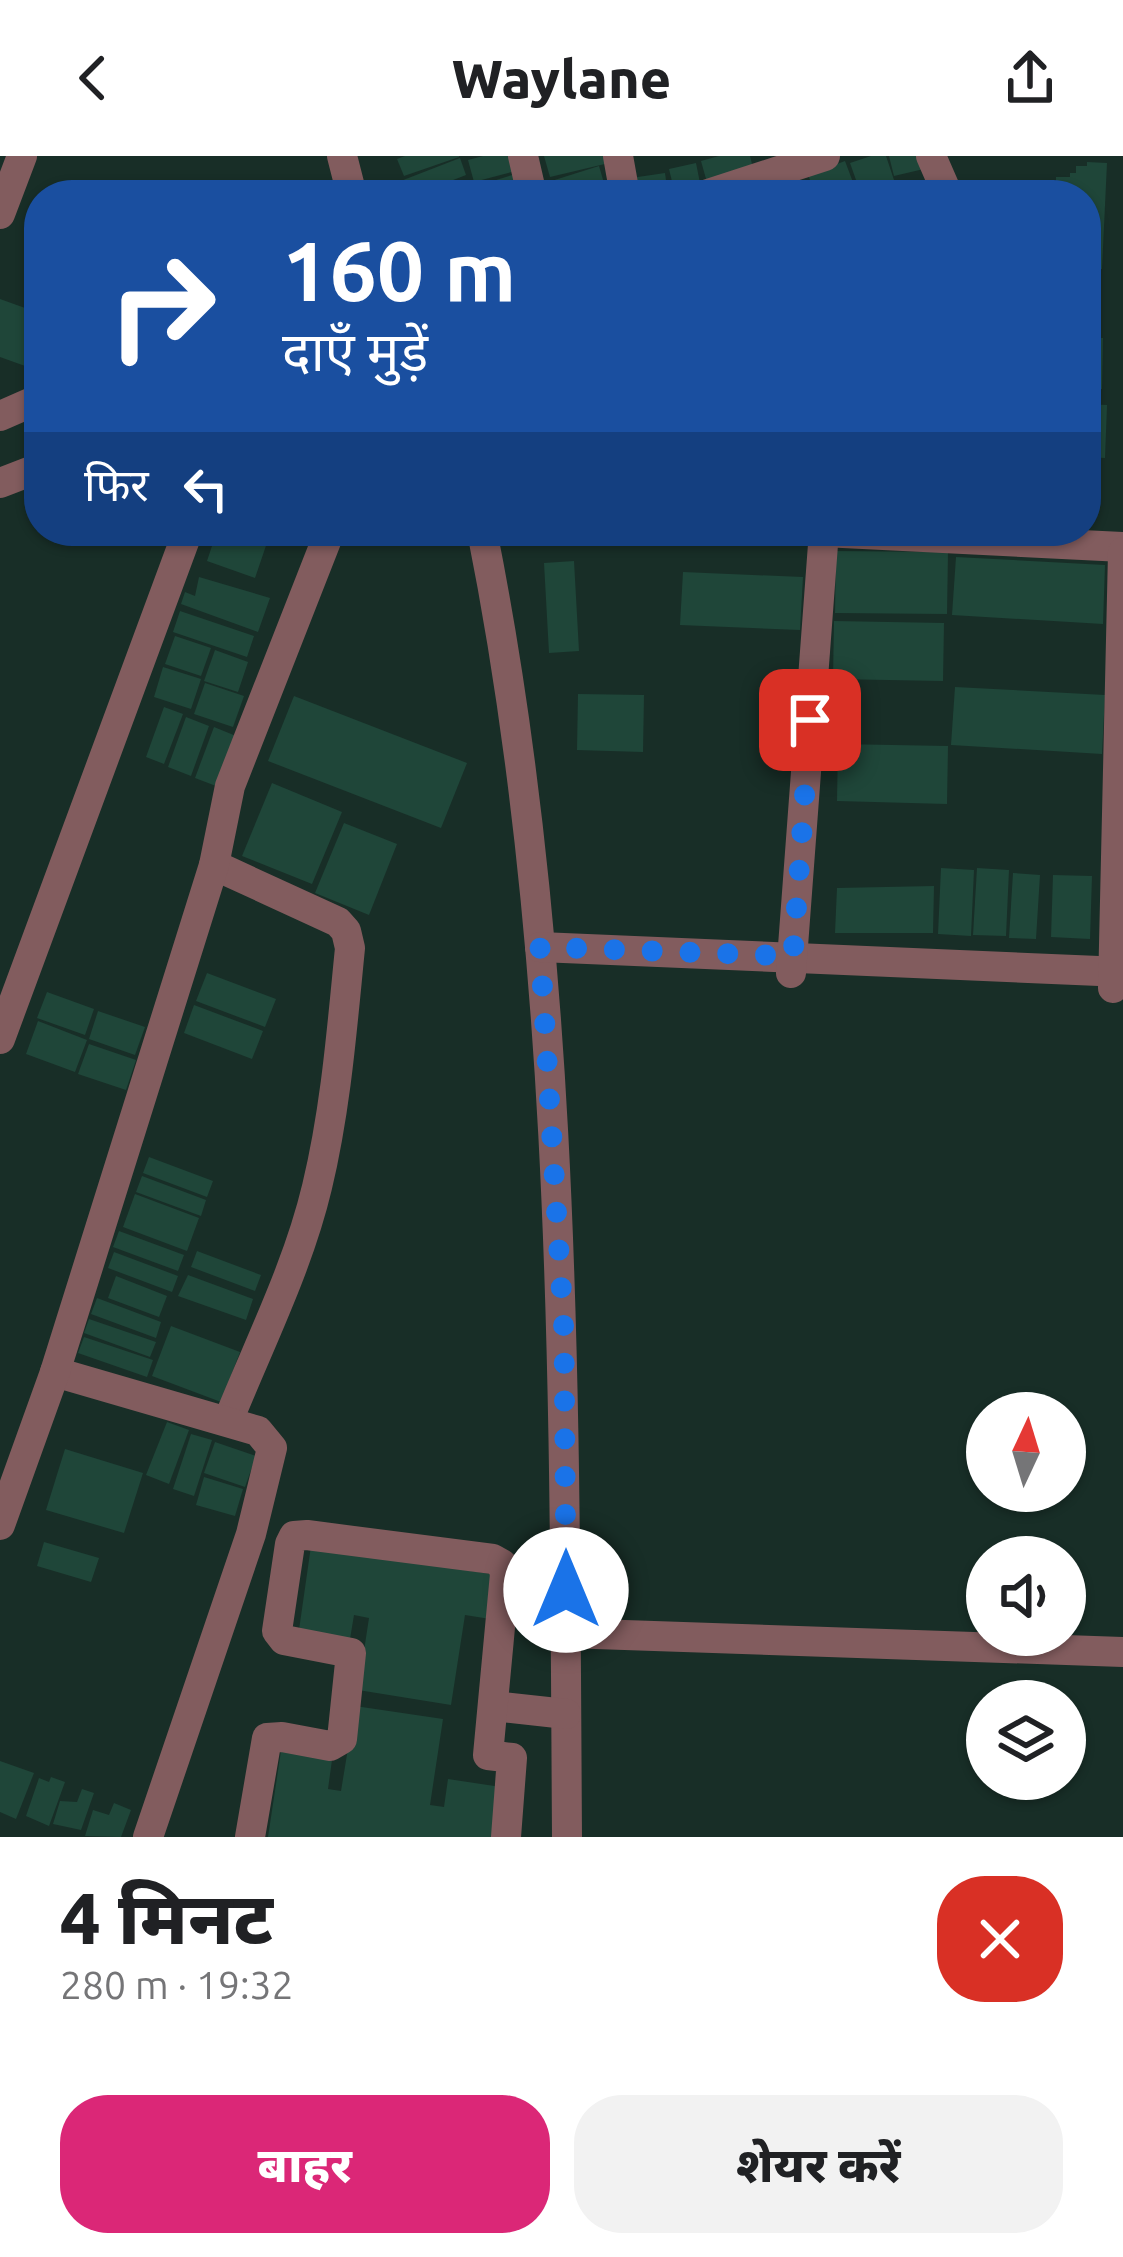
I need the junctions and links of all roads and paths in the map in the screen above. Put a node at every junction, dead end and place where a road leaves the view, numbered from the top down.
1 (22, 156) edge
2 (825, 156) edge
3 (784, 174) edge
4 (0, 214) edge
5 (182, 546) edge
6 (324, 546) edge
7 (485, 546) edge
8 (823, 546) edge
9 (1060, 546) edge
10 (1123, 550) edge
11 (214, 865) junction
12 (540, 947) junction
13 (792, 964) junction
14 (1118, 980) edge
15 (0, 1040) edge
16 (56, 1372) junction
17 (228, 1421) junction
18 (1, 1520) edge
19 (227, 1606) junction
20 (278, 1620) junction
21 (566, 1634) junction
22 (1123, 1652) edge
23 (493, 1706) junction
24 (566, 1714) junction
25 (148, 1837) edge
26 (250, 1837) edge
27 (506, 1837) edge
28 (567, 1837) edge

1 - 4 street
2 - 3 street
5 - 15 street
6 - 11 street
7 - 12 street
8 - 13 street
9 - 10 street
10 - 14 street
11 - 16 street
11 - 17 street
12 - 13 street
12 - 21 street
13 - 14 street
16 - 17 street
16 - 18 street
17 - 19 street
19 - 20 street
19 - 25 street
20 - 23 street
20 - 26 street
21 - 22 street
21 - 24 street
23 - 24 street
23 - 27 street
24 - 28 street

